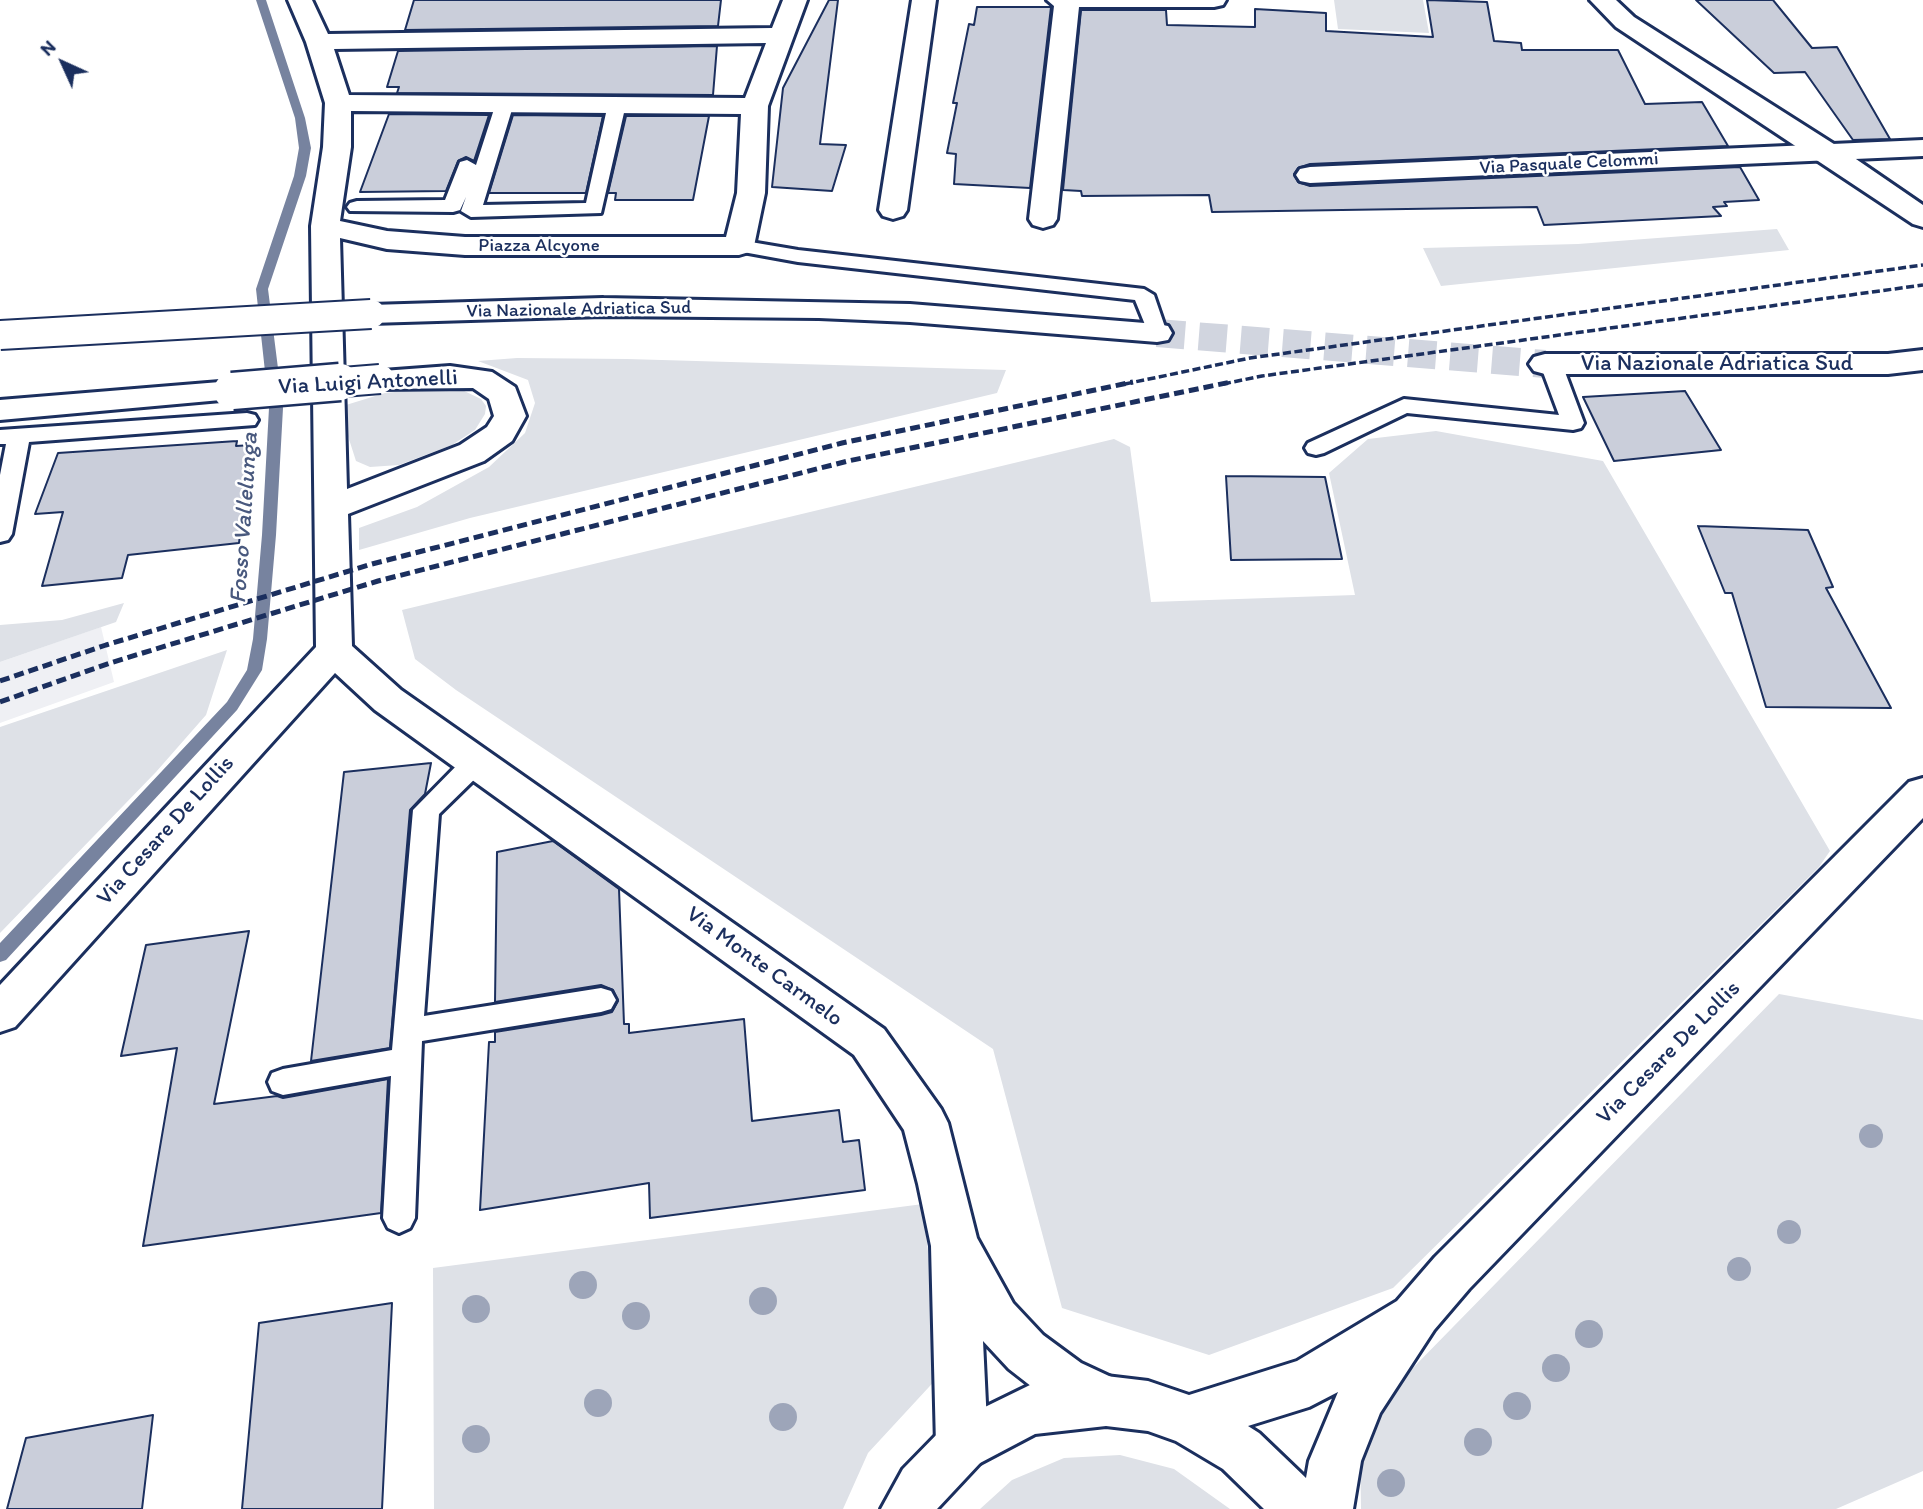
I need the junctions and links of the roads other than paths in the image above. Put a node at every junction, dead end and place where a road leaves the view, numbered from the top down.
1 (300, 0) edge
2 (795, 0) edge
3 (924, 0) edge
4 (1059, 0) edge
5 (1067, 0) edge
6 (1214, 0) edge
7 (1602, 0) edge
8 (781, 34) junction
9 (319, 42) junction
10 (338, 103) junction
11 (497, 103) junction
12 (617, 104) junction
13 (755, 106) junction
14 (1923, 148) edge
15 (1827, 152) junction
16 (1310, 175) dead end
17 (357, 206) dead end
18 (893, 210) dead end
19 (1923, 218) edge
20 (1043, 219) dead end
21 (325, 226) junction
22 (739, 246) junction
23 (1157, 333) joint
24 (0, 335) edge
25 (1923, 360) edge
26 (1548, 364) joint
27 (1888, 364) junction
28 (1923, 368) edge
29 (0, 410) edge
30 (247, 420) dead end
31 (10, 436) edge
32 (1315, 448) dead end
33 (332, 508) junction
34 (0, 534) edge
35 (334, 651) junction
36 (476, 762) junction
37 (1923, 793) edge
38 (601, 1000) dead end
39 (0, 1014) edge
40 (407, 1045) junction
41 (284, 1082) dead end
42 (398, 1218) dead end
43 (955, 1246) junction
44 (1417, 1314) junction
45 (1105, 1401) junction
46 (1189, 1420) junction
47 (962, 1446) junction
48 (907, 1509) edge
49 (1296, 1509) edge
50 (1327, 1509) edge

1 - 9 street
2 - 8 street
3 - 18 street
4 - 5 street
5 - 6 street
5 - 20 street
7 - 15 street
8 - 9 street
8 - 13 street
9 - 10 street
10 - 11 street
10 - 21 street
11 - 12 street
11 - 12 lane
11 - 17 lane
12 - 13 street
13 - 22 street
14 - 15 street, Via Pasquale Celommi
15 - 16 street, Via Pasquale Celommi
15 - 19 street
21 - 22 street, Piazza Alcyone
21 - 33 street
22 - 23 lane
23 - 24 street, Via Nazionale Adriatica Sud, bridge
25 - 27 street, Via Nazionale Adriatica Sud
26 - 27 street, Via Nazionale Adriatica Sud
26 - 32 lane
27 - 28 street, Via Nazionale Adriatica Sud
29 - 33 street, Via Luigi Antonelli, bridge
30 - 31 lane
31 - 34 lane
33 - 35 street
35 - 36 street, Via Monte Carmelo
35 - 39 street, Via Cesare De Lollis
36 - 40 lane
36 - 43 street, Via Monte Carmelo
37 - 44 street, Via Cesare De Lollis
38 - 40 lane
40 - 41 lane
40 - 42 lane
43 - 45 street, Via Monte Carmelo
43 - 47 street, Via Monte Carmelo
44 - 46 street, Via Cesare De Lollis
44 - 50 street, Via Cesare De Lollis
45 - 46 street
45 - 47 street
46 - 49 street
47 - 48 street

